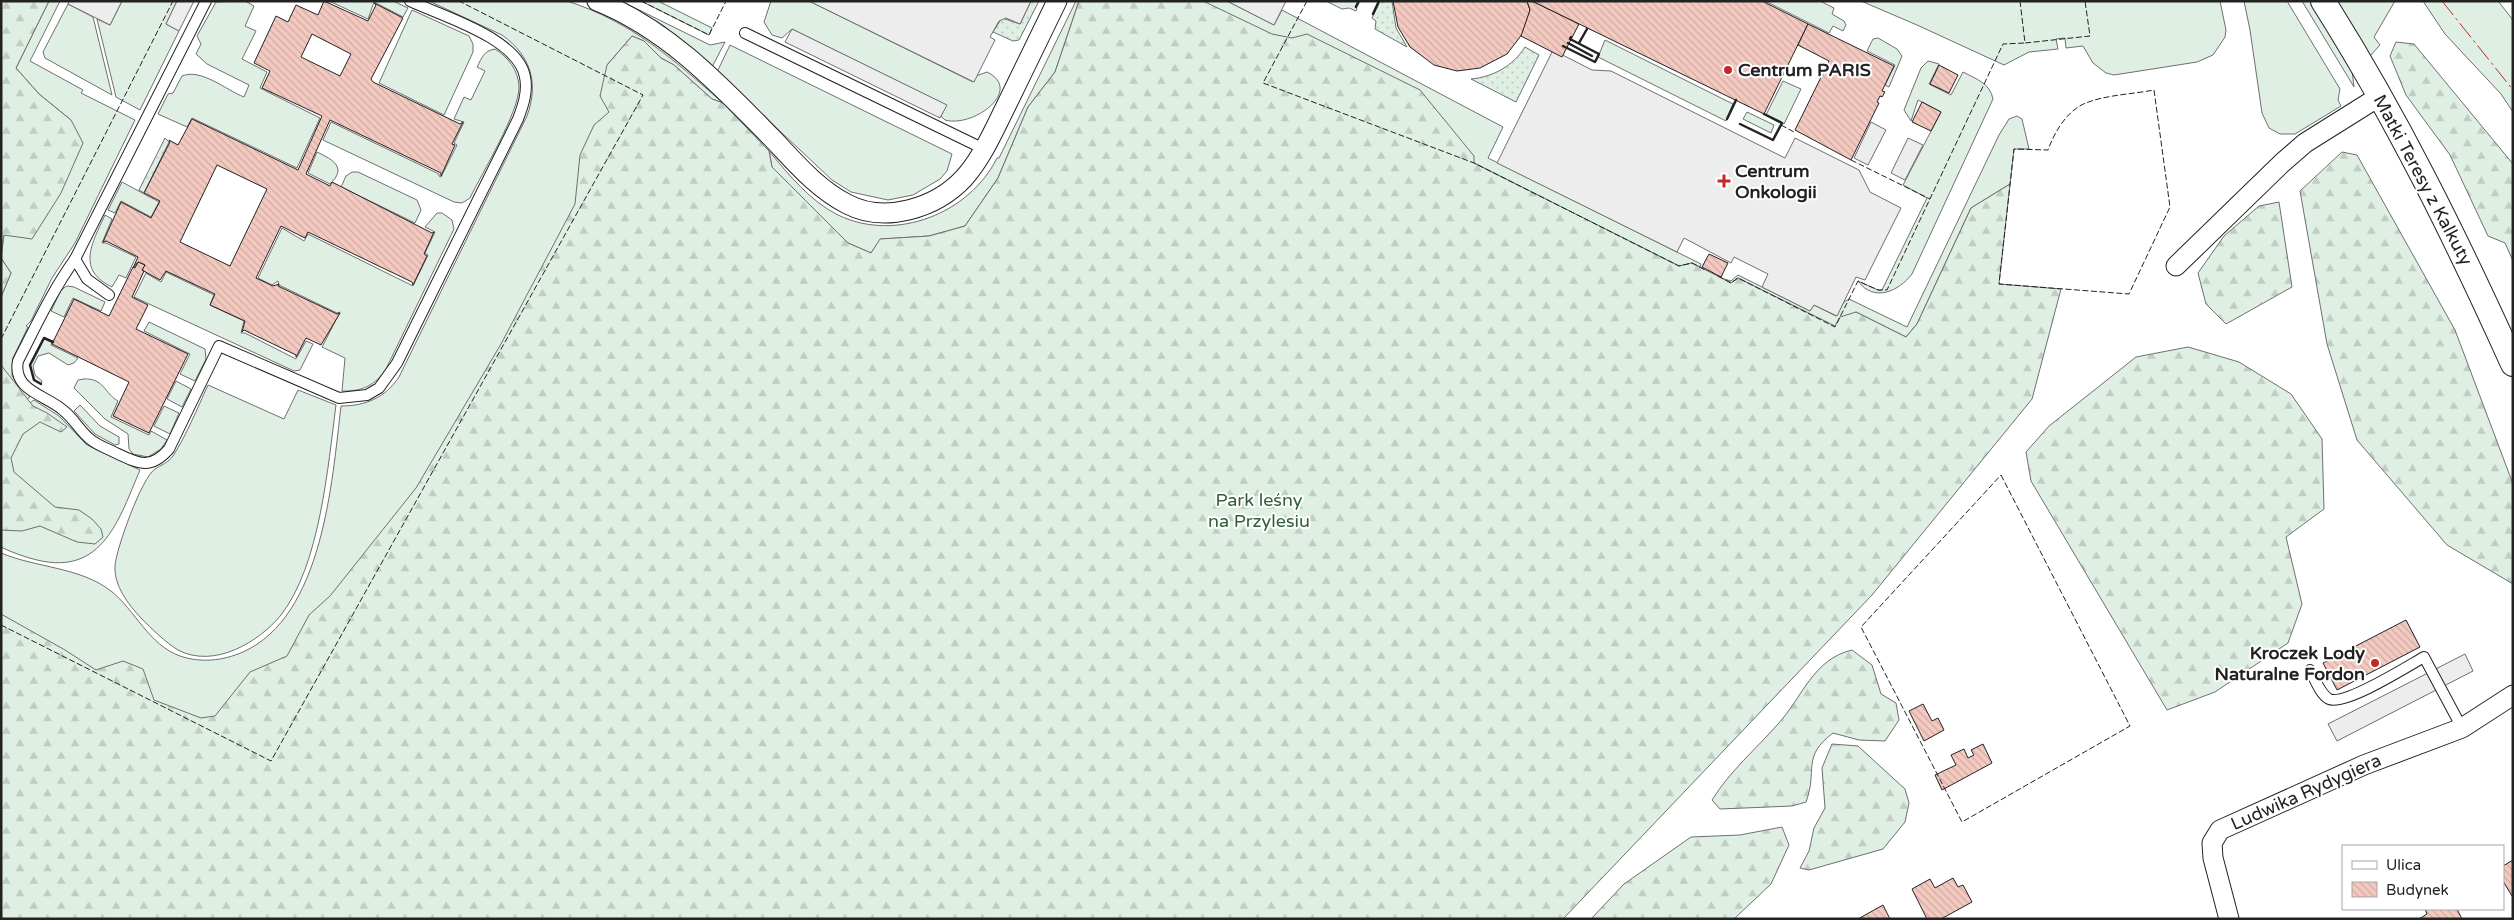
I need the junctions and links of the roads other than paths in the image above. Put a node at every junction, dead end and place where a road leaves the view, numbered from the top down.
1 (206, 1) edge
2 (410, 1) edge
3 (597, 1) edge
4 (1057, 1) edge
5 (2323, 1) edge
6 (745, 33) dead end
7 (2380, 96) junction
8 (984, 149) junction
9 (76, 259) junction
10 (2176, 266) dead end
11 (109, 296) dead end
12 (2513, 364) edge
13 (2310, 670) dead end
14 (2513, 695) edge
15 (2513, 706) edge
16 (2470, 723) junction
17 (2229, 919) edge

1 - 9 lane
2 - 9 lane
3 - 8 street
4 - 8 street
5 - 7 street, Matki Teresy z Kalkuty
6 - 8 lane
7 - 10 street
7 - 12 street, Matki Teresy z Kalkuty
9 - 11 lane
13 - 16 lane
14 - 16 street, Ludwika Rydygiera
15 - 16 street, Ludwika Rydygiera
16 - 17 street, Ludwika Rydygiera

